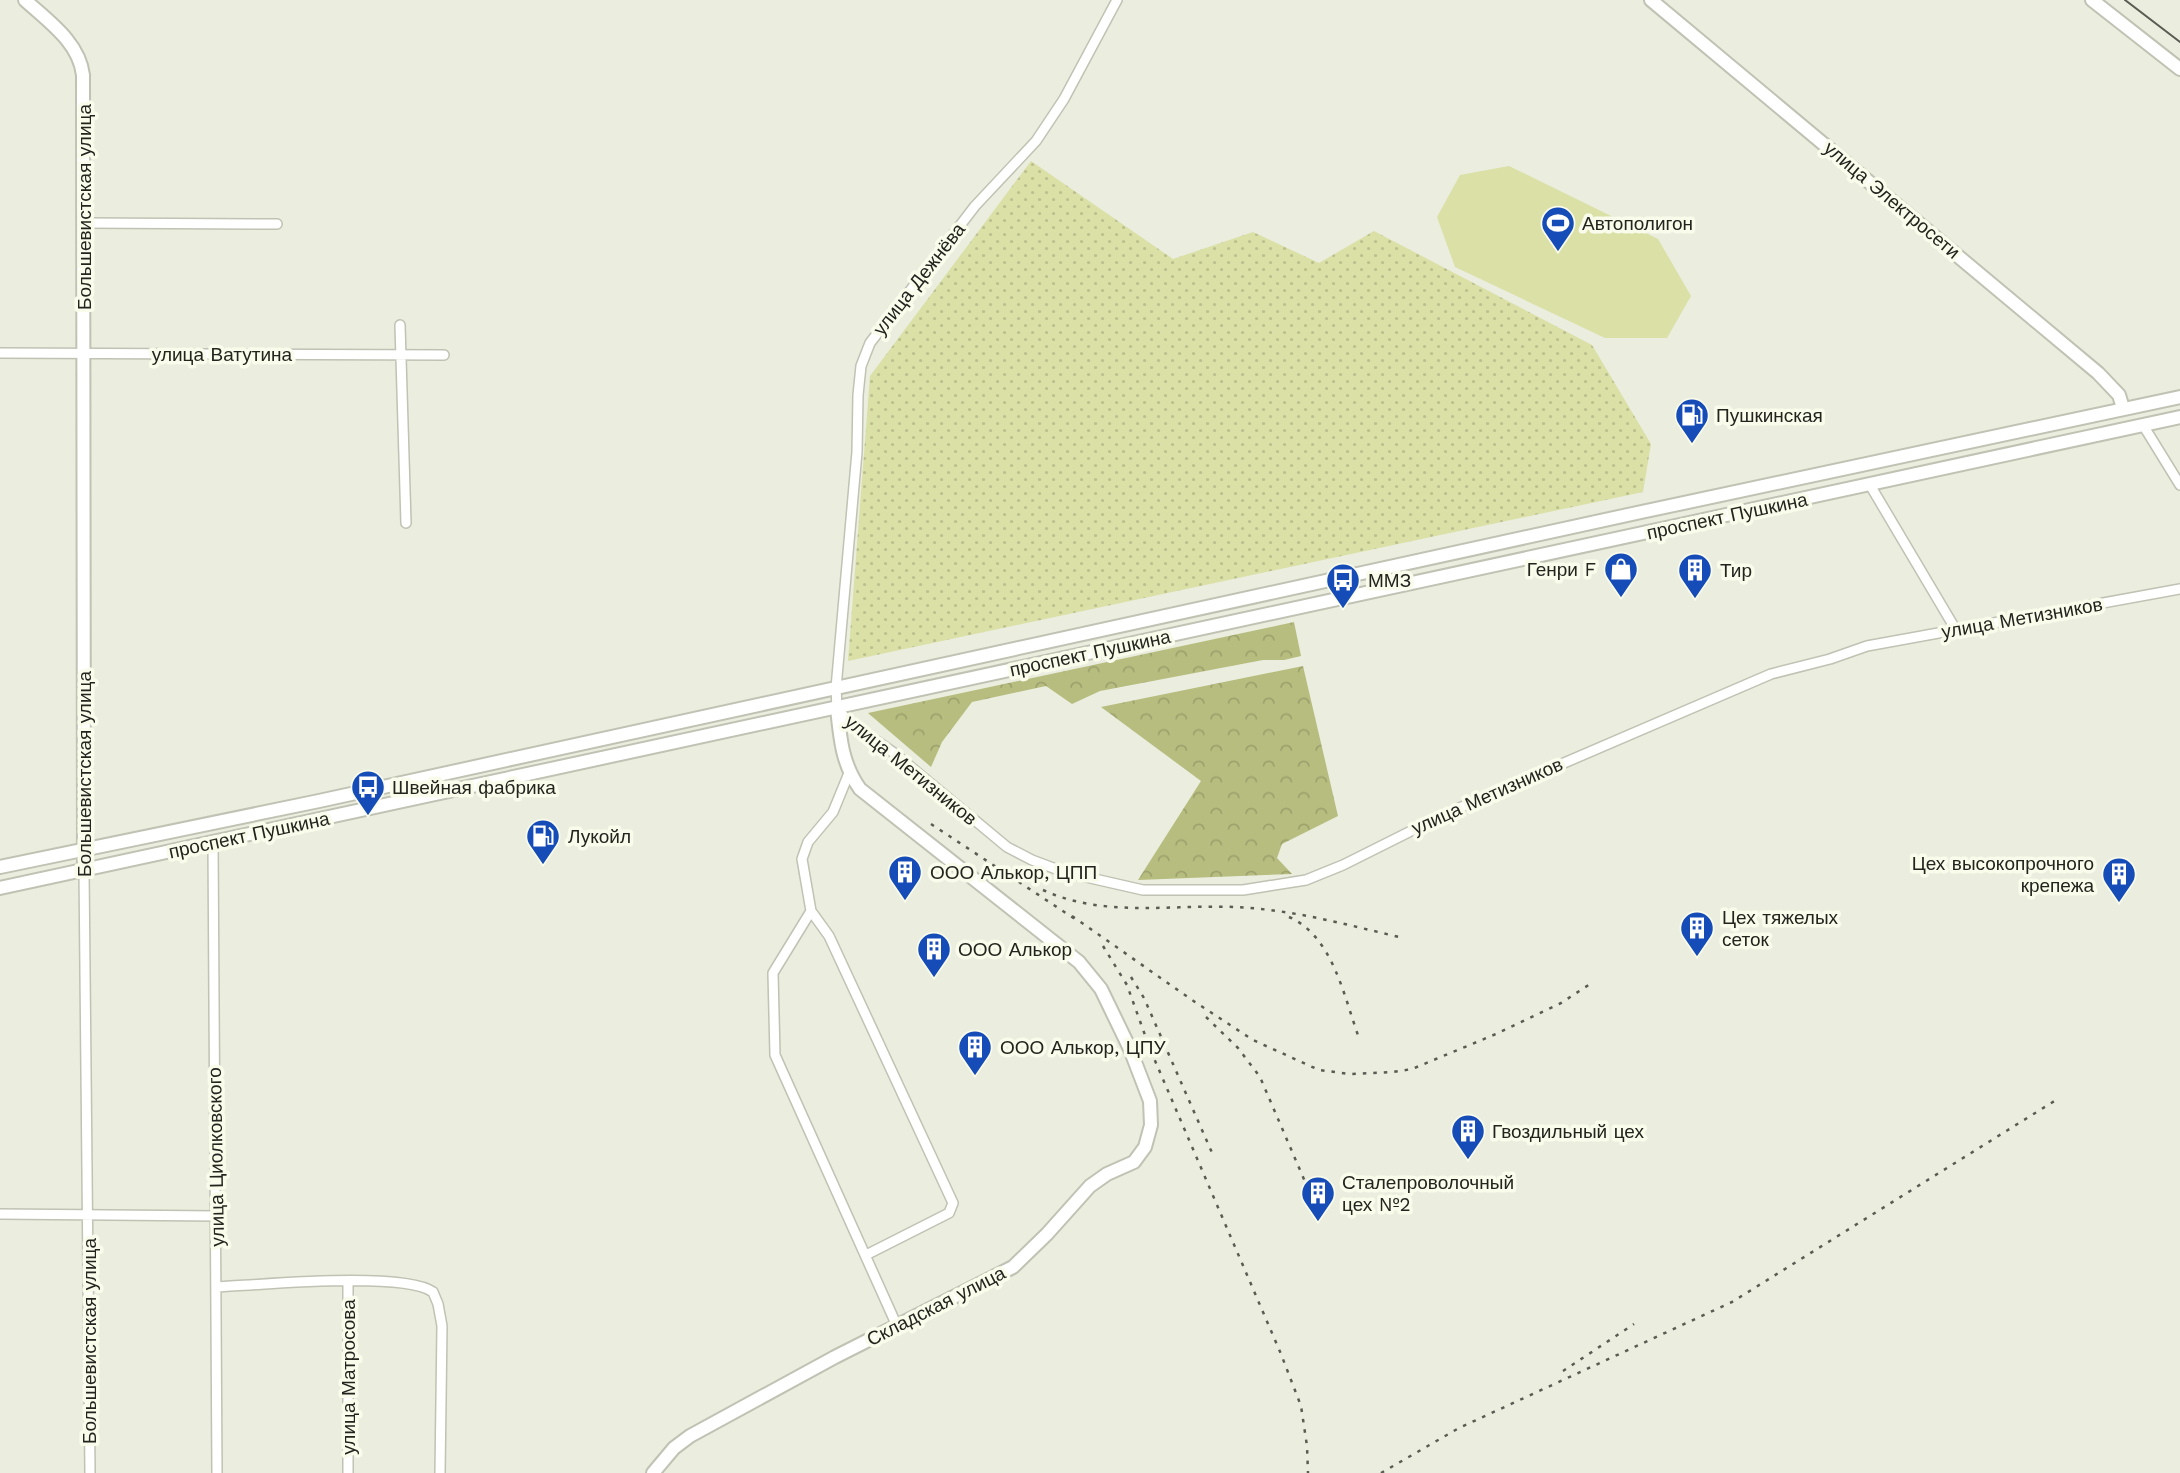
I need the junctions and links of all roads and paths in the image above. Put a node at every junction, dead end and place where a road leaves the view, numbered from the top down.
1 (25, 0) edge
2 (1117, 0) edge
3 (1651, 0) edge
4 (2092, 0) edge
5 (2180, 69) edge
6 (85, 223) junction
7 (277, 224) dead end
8 (400, 325) dead end
9 (0, 353) edge
10 (84, 353) junction
11 (400, 355) junction
12 (444, 355) dead end
13 (2180, 397) edge
14 (2123, 408) junction
15 (2180, 417) edge
16 (2143, 425) junction
17 (1870, 485) junction
18 (2180, 485) edge
19 (1646, 511) junction
20 (406, 523) dead end
21 (1650, 533) junction
22 (2180, 589) edge
23 (1956, 630) junction
24 (836, 688) junction
25 (837, 708) junction
26 (849, 773) junction
27 (213, 842) junction
28 (84, 850) junction
29 (0, 867) edge
30 (84, 870) junction
31 (0, 888) edge
32 (811, 911) junction
33 (0, 1214) edge
34 (89, 1215) junction
35 (216, 1216) junction
36 (866, 1255) junction
37 (348, 1281) junction
38 (217, 1287) junction
39 (897, 1326) junction
40 (90, 1473) edge
41 (217, 1473) edge
42 (348, 1473) edge
43 (440, 1473) edge
44 (653, 1473) edge

1 - 6 main road, Большевистская улица
2 - 24 street, улица Дежнёва
3 - 14 main road, улица Электросети
4 - 5 main road
6 - 7 street
6 - 10 main road, Большевистская улица
8 - 11 street
9 - 10 street, улица Ватутина
10 - 11 street, улица Ватутина
10 - 28 main road, Большевистская улица
11 - 12 street, улица Ватутина
11 - 20 street
13 - 14 main road, проспект Пушкина
14 - 19 main road, проспект Пушкина
15 - 16 main road, проспект Пушкина
16 - 17 main road, проспект Пушкина
16 - 18 street
17 - 21 main road, проспект Пушкина
17 - 23 street
19 - 21 main road
19 - 24 main road, проспект Пушкина
21 - 25 main road, проспект Пушкина
22 - 23 street, улица Метизников
23 - 25 street, улица Метизников
24 - 25 street, улица Дежнёва
24 - 28 main road, проспект Пушкина
25 - 26 main road, Складская улица
25 - 27 main road, проспект Пушкина
26 - 32 street
26 - 39 main road, Складская улица
27 - 30 main road, проспект Пушкина
27 - 35 street, улица Циолковского
28 - 29 main road, проспект Пушкина
28 - 30 main road, Большевистская улица
30 - 31 main road, проспект Пушкина
30 - 34 street, Большевистская улица
32 - 36 street
32 - 36 street
33 - 34 street
34 - 35 street
34 - 40 street, Большевистская улица
35 - 38 street, улица Циолковского
36 - 39 street
37 - 38 street
37 - 42 street, улица Матросова
37 - 43 street
38 - 41 street, улица Циолковского
39 - 44 main road, Складская улица

